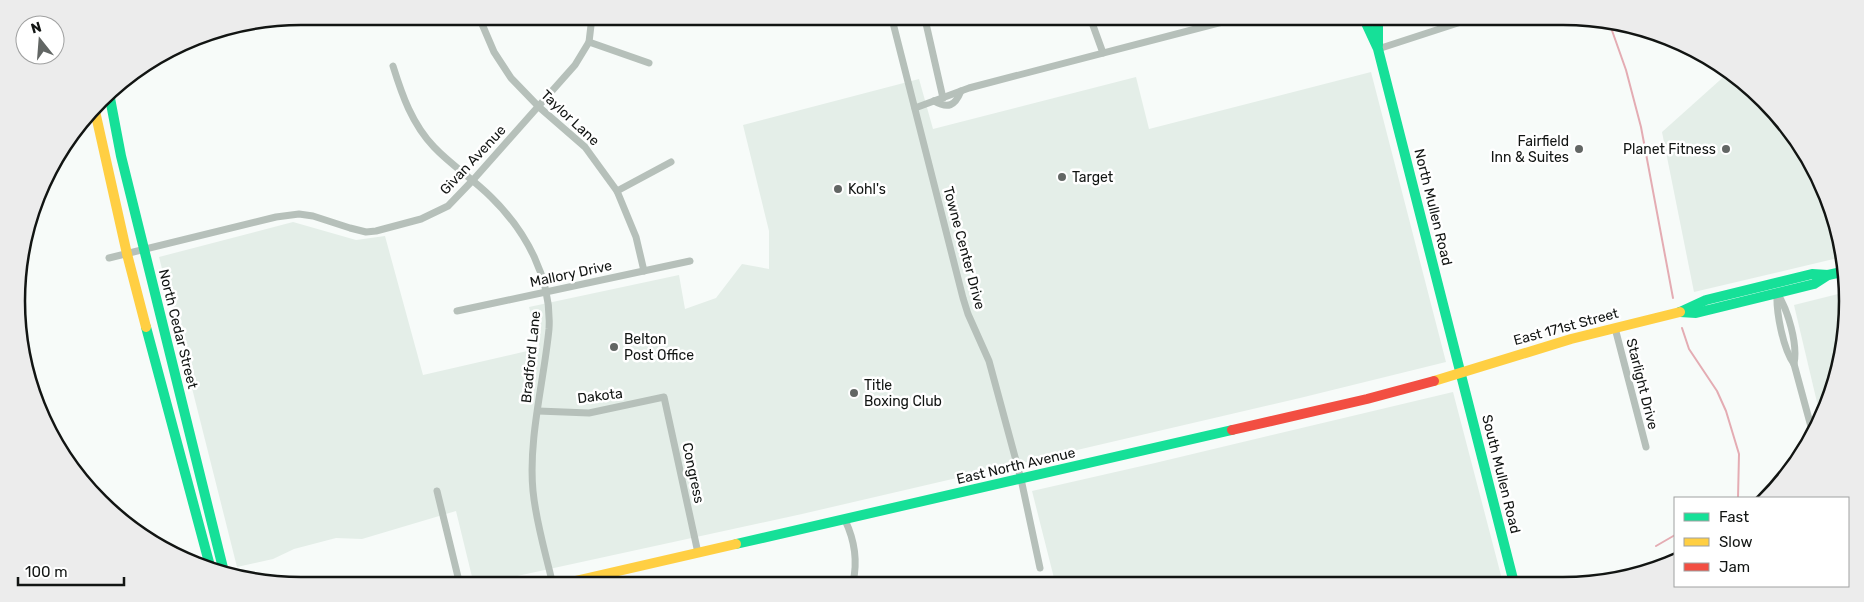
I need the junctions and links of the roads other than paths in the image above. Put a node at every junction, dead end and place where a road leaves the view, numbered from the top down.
1 (483, 25) edge
2 (591, 25) edge
3 (893, 25) edge
4 (926, 25) edge
5 (1093, 25) edge
6 (1211, 25) edge
7 (1367, 25) edge
8 (1378, 25) edge
9 (1452, 25) edge
10 (589, 42) junction
11 (1378, 49) junction
12 (1103, 53) junction
13 (649, 62) dead end
14 (394, 66) dead end
15 (961, 91) junction
16 (944, 98) junction
17 (111, 101) edge
18 (934, 101) junction
19 (539, 107) junction
20 (914, 108) junction
21 (96, 116) edge
22 (671, 162) dead end
23 (473, 180) junction
24 (617, 191) junction
25 (144, 250) junction
26 (127, 254) junction
27 (109, 258) dead end
28 (690, 261) dead end
29 (644, 271) junction
30 (1837, 273) edge
31 (1776, 288) junction
32 (547, 292) junction
33 (457, 312) dead end
34 (1679, 312) junction
35 (1615, 328) junction
36 (1462, 372) junction
37 (664, 397) joint
38 (538, 411) junction
39 (1810, 424) edge
40 (1646, 447) dead end
41 (1021, 479) junction
42 (437, 491) dead end
43 (845, 520) junction
44 (698, 553) junction
45 (209, 561) edge
46 (222, 565) edge
47 (1040, 568) dead end
48 (458, 577) edge
49 (551, 577) edge
50 (593, 577) edge
51 (854, 577) edge
52 (1513, 577) edge

1 - 19 street, Taylor Lane
2 - 10 street, Givan Avenue
3 - 20 street, Towne Center Drive
4 - 16 street
5 - 12 street
6 - 12 street
7 - 11 main road
8 - 11 main road
9 - 11 street
10 - 13 street
10 - 19 street, Givan Avenue
11 - 36 main road, North Mullen Road
12 - 15 street
14 - 23 street, Bradford Lane
15 - 16 street
15 - 18 street
16 - 18 street
17 - 25 main road, North Cedar Street
18 - 20 street
19 - 23 street, Givan Avenue
19 - 24 street, Taylor Lane
20 - 41 street, Towne Center Drive
21 - 26 main road, North Cedar Street
22 - 24 street
23 - 25 street, Givan Avenue
23 - 32 street, Bradford Lane
24 - 29 street, Taylor Lane
25 - 26 street, Givan Avenue
25 - 46 main road, North Cedar Street
26 - 27 street, Givan Avenue
26 - 45 main road, North Cedar Street
28 - 29 street, Mallory Drive
29 - 32 street, Mallory Drive
30 - 31 main road, East 171st Street
31 - 34 main road, East 171st Street
31 - 34 main road, East 171st Street
31 - 39 street
32 - 33 street, Mallory Drive
32 - 38 street, Bradford Lane
34 - 35 main road, East 171st Street
35 - 36 main road, East 171st Street
35 - 40 street, Starlight Drive
36 - 41 main road, East North Avenue
36 - 52 main road, South Mullen Road
37 - 38 street, Dakota
37 - 44 street, Congress
38 - 49 street, Bradford Lane
41 - 43 main road, East North Avenue
41 - 47 street, Towne Center Drive
42 - 48 street
43 - 44 main road, East North Avenue
43 - 51 street
44 - 50 main road, East North Avenue

